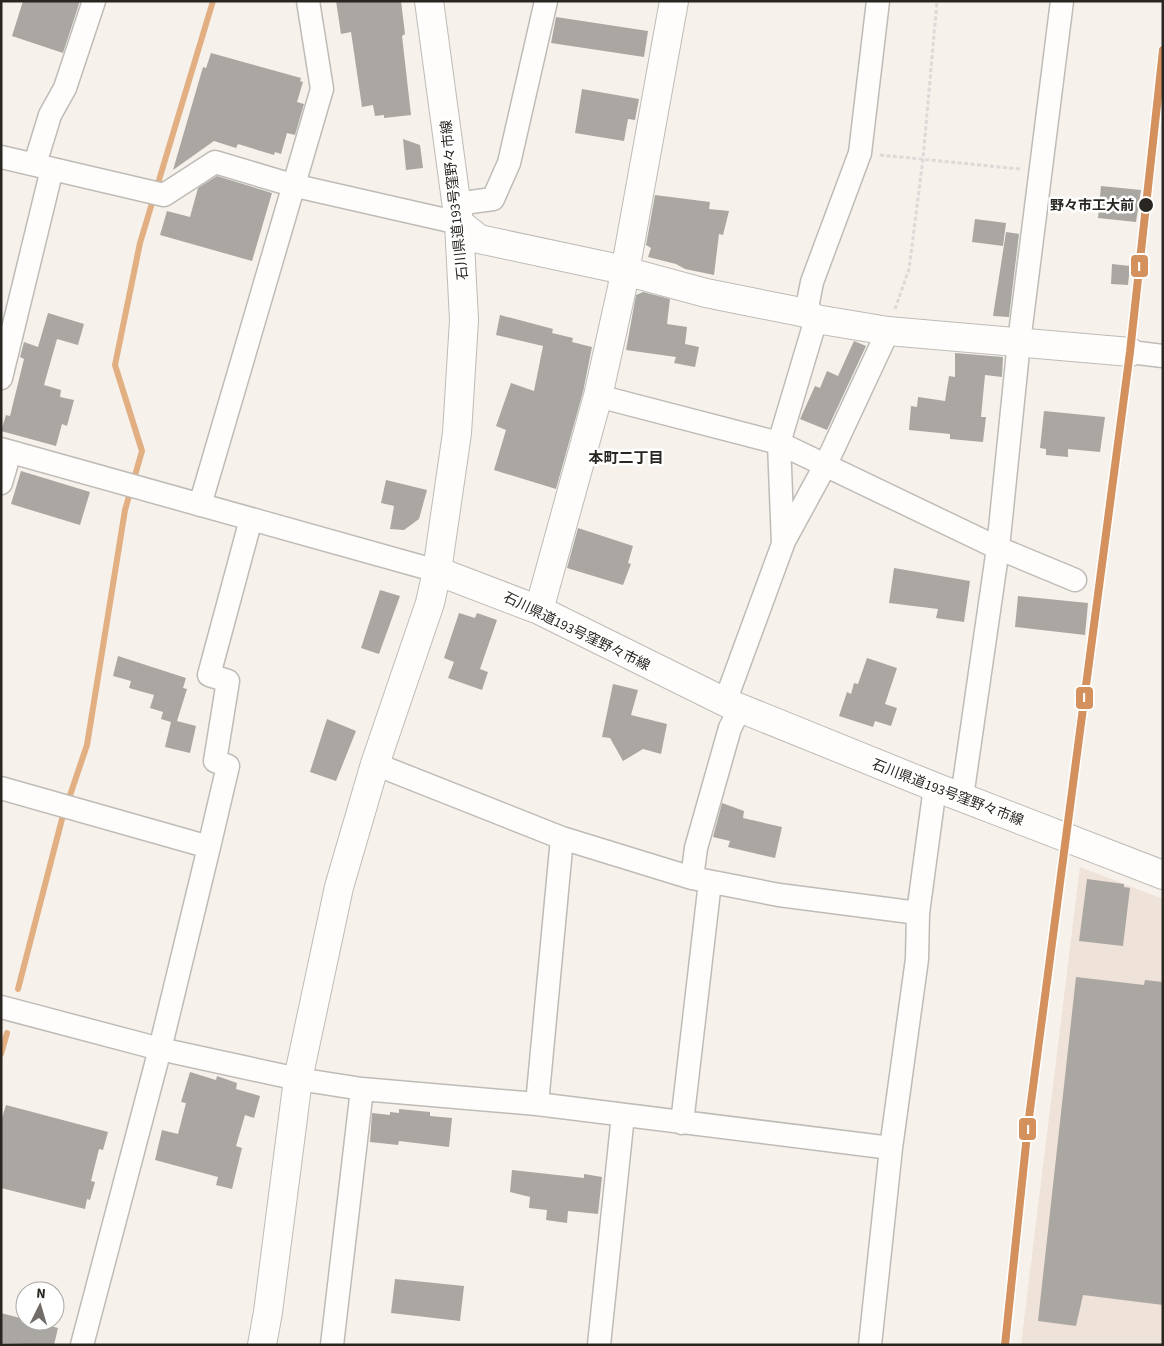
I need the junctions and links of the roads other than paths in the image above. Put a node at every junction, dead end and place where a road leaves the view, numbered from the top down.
1 (94, 1) edge
2 (308, 1) edge
3 (430, 1) edge
4 (546, 1) edge
5 (674, 1) edge
6 (878, 1) edge
7 (1062, 1) edge
8 (1, 157) edge
9 (43, 167) junction
10 (292, 185) junction
11 (458, 214) junction
12 (624, 272) junction
13 (811, 316) junction
14 (888, 331) junction
15 (1019, 342) junction
16 (1130, 352) joint
17 (1163, 356) edge
18 (1, 378) edge
19 (598, 396) junction
20 (779, 443) junction
21 (6, 450) edge
22 (826, 464) junction
23 (1, 483) edge
24 (200, 505) junction
25 (251, 519) junction
26 (783, 544) junction
27 (998, 548) junction
28 (437, 571) junction
29 (1076, 580) dead end
30 (539, 610) junction
31 (733, 705) junction
32 (376, 764) junction
33 (935, 787) junction
34 (1, 788) edge
35 (962, 797) junction
36 (562, 838) junction
37 (208, 847) junction
38 (1163, 875) edge
39 (701, 880) junction
40 (918, 913) junction
41 (1, 1006) edge
42 (160, 1049) junction
43 (298, 1079) junction
44 (362, 1089) junction
45 (537, 1104) junction
46 (623, 1115) junction
47 (682, 1122) junction
48 (891, 1148) junction
49 (82, 1345) edge
50 (262, 1345) edge
51 (332, 1345) edge
52 (599, 1345) edge
53 (870, 1345) edge

1 - 9 street
2 - 10 street
3 - 11 street, 石川県道193号窪野々市線
4 - 11 street
5 - 12 street
6 - 13 street
7 - 15 street
8 - 9 street
9 - 10 street
9 - 18 street
10 - 11 street
10 - 24 street
11 - 12 street
11 - 28 street, 石川県道193号窪野々市線
12 - 13 street
12 - 19 street
13 - 14 street
13 - 20 street
14 - 15 street
14 - 22 street
15 - 16 street
15 - 27 street
16 - 17 street
19 - 20 street
19 - 30 street
20 - 22 street
20 - 26 street
21 - 23 street
21 - 24 street
22 - 26 street
22 - 27 street
24 - 25 street
25 - 28 street
25 - 37 street
26 - 31 street
27 - 29 street
27 - 35 street
28 - 30 street, 石川県道193号窪野々市線
28 - 32 street
30 - 31 street, 石川県道193号窪野々市線
31 - 33 street, 石川県道193号窪野々市線
31 - 39 street
32 - 36 street
32 - 43 street
33 - 35 street, 石川県道193号窪野々市線
33 - 40 street
34 - 37 street
35 - 38 street, 石川県道193号窪野々市線
36 - 39 street
36 - 45 street
37 - 42 street
39 - 40 street
39 - 47 street
40 - 48 street
41 - 42 street
42 - 43 street
42 - 49 street
43 - 44 street
43 - 50 street
44 - 45 street
44 - 51 street
45 - 46 street
46 - 47 street
46 - 52 street
47 - 48 street
48 - 53 street

